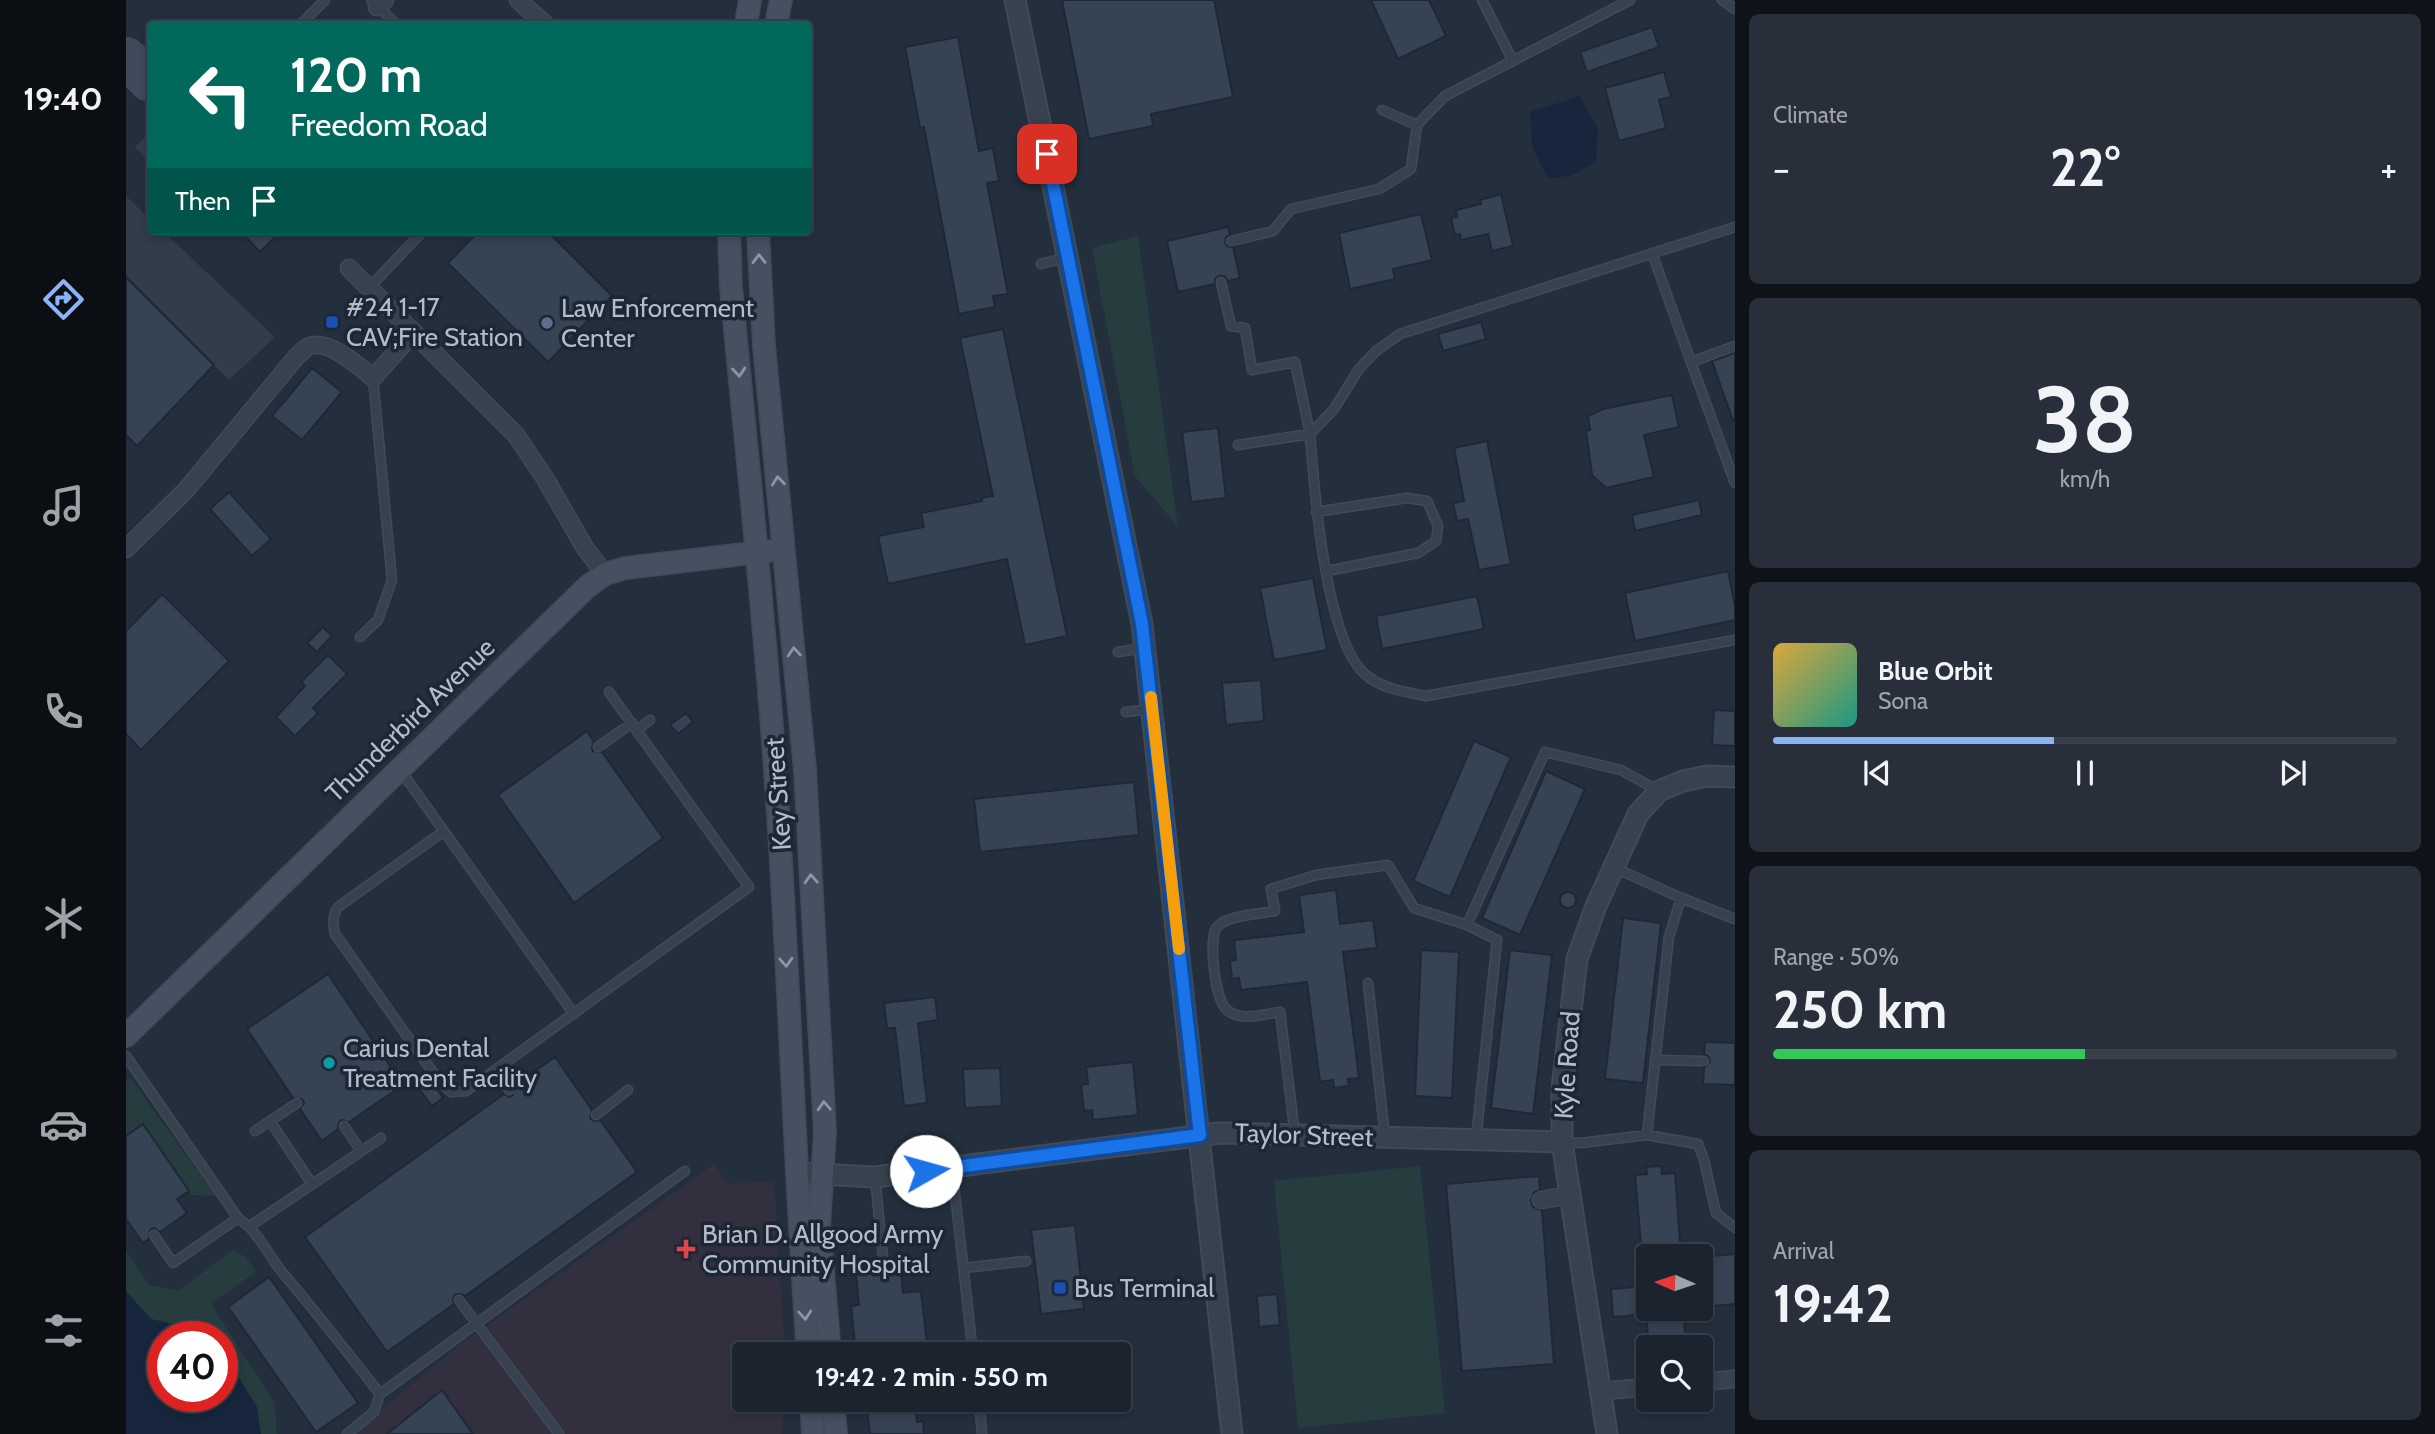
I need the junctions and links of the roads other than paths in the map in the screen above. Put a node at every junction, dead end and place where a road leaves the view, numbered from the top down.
1 (325, 0) edge
2 (518, 0) edge
3 (750, 0) edge
4 (781, 0) edge
5 (1015, 0) edge
6 (1482, 0) edge
7 (1630, 0) edge
8 (1722, 0) edge
9 (377, 2) edge
10 (1735, 9) edge
11 (304, 21) edge
12 (393, 21) edge
13 (542, 21) edge
14 (746, 21) edge
15 (777, 21) edge
16 (1513, 61) junction
17 (1382, 110) dead end
18 (1417, 125) junction
19 (1735, 227) edge
20 (419, 235) edge
21 (729, 235) edge
22 (758, 235) edge
23 (1231, 241) dead end
24 (1652, 253) junction
25 (1068, 257) junction
26 (1041, 264) dead end
27 (349, 268) dead end
28 (1221, 282) dead end
29 (369, 288) junction
30 (414, 332) junction
31 (1735, 345) edge
32 (1691, 362) junction
33 (373, 378) junction
34 (1310, 434) junction
35 (1238, 446) dead end
36 (1735, 483) edge
37 (1316, 512) junction
38 (126, 549) edge
39 (785, 549) junction
40 (756, 552) junction
41 (1327, 571) junction
42 (605, 574) junction
43 (360, 637) dead end
44 (1734, 641) edge
45 (1145, 648) junction
46 (1118, 652) dead end
47 (610, 692) dead end
48 (1152, 709) junction
49 (1126, 712) dead end
50 (650, 720) dead end
51 (634, 726) junction
52 (598, 747) dead end
53 (400, 770) junction
54 (1735, 777) edge
55 (1659, 791) junction
56 (444, 831) junction
57 (1613, 867) junction
58 (1681, 898) junction
59 (1735, 919) edge
60 (1467, 925) junction
61 (1368, 983) dead end
62 (573, 1014) junction
63 (126, 1036) edge
64 (126, 1056) edge
65 (1655, 1060) junction
66 (1704, 1061) dead end
67 (495, 1070) junction
68 (509, 1090) dead end
69 (628, 1090) dead end
70 (297, 1103) dead end
71 (596, 1115) dead end
72 (270, 1121) junction
73 (344, 1126) dead end
74 (255, 1131) dead end
75 (1200, 1135) junction
76 (1295, 1135) junction
77 (1647, 1135) junction
78 (1385, 1137) junction
79 (381, 1138) dead end
80 (1476, 1140) junction
81 (1562, 1142) junction
82 (361, 1151) junction
83 (952, 1167) junction
84 (685, 1171) dead end
85 (798, 1173) junction
86 (823, 1174) junction
87 (875, 1177) junction
88 (312, 1184) junction
89 (1571, 1195) junction
90 (1541, 1200) dead end
91 (237, 1219) junction
92 (250, 1226) junction
93 (1735, 1228) edge
94 (154, 1235) dead end
95 (883, 1257) dead end
96 (1026, 1261) dead end
97 (964, 1268) junction
98 (459, 1300) dead end
99 (475, 1322) junction
100 (807, 1342) edge
101 (829, 1342) edge
102 (973, 1342) edge
103 (1735, 1379) edge
104 (1713, 1381) edge
105 (1636, 1388) edge
106 (1602, 1391) junction
107 (380, 1394) junction
108 (812, 1412) edge
109 (834, 1412) edge
110 (980, 1412) edge
111 (347, 1434) edge
112 (559, 1434) edge
113 (813, 1434) edge
114 (836, 1434) edge
115 (982, 1434) edge
116 (1232, 1434) edge
117 (1607, 1434) edge

1 - 11 lane
2 - 13 street
3 - 14 main road
4 - 15 main road
5 - 25 street
6 - 16 lane
7 - 16 lane
8 - 10 lane
9 - 12 lane
16 - 18 lane
17 - 18 lane
18 - 23 lane
19 - 24 lane
20 - 29 lane
21 -> 40 main road, Key Street
39 -> 22 main road, Key Street
24 - 32 lane
24 - 34 lane
25 - 26 lane
25 - 45 street
27 - 29 street
28 - 34 lane
29 - 30 street
30 - 33 street
30 - 42 street
31 - 32 lane
32 - 36 lane
33 - 38 street
33 - 43 lane
34 - 35 lane
34 - 37 lane
37 - 41 lane
37 - 41 lane
39 - 40 main road, Thunderbird Avenue
86 -> 39 main road, Key Street
40 - 42 main road, Thunderbird Avenue
40 -> 85 main road, Key Street
41 - 44 lane
42 - 53 main road, Thunderbird Avenue
45 - 46 lane
45 - 48 street
47 - 51 lane
48 - 49 lane
48 - 75 street
50 - 51 lane
51 - 52 lane
51 - 62 lane
53 - 56 lane
53 - 63 main road, Thunderbird Avenue
54 - 55 street, Kyle Road
55 - 57 street, Kyle Road
55 - 60 lane
56 - 62 lane
56 - 67 lane
57 - 58 lane
57 - 81 street, Kyle Road
58 - 59 lane
58 - 65 lane
60 - 76 lane
60 - 80 lane
61 - 78 lane
62 - 67 lane
64 - 91 lane
65 - 66 lane
65 - 77 lane
67 - 68 lane
69 - 71 lane
70 - 72 lane
72 - 74 lane
72 - 88 lane
73 - 82 lane
75 - 76 street, Taylor Street
75 - 83 street, Taylor Street
75 - 116 street
76 - 78 street, Taylor Street
77 - 81 lane
77 - 93 lane
78 - 80 street, Taylor Street
79 - 82 lane
80 - 81 street, Taylor Street
81 - 89 street, Kyle Road
82 - 88 lane
83 - 87 street, Taylor Street
83 - 97 lane
84 - 99 lane
85 - 86 street, Taylor Street
85 -> 100 main road, Key Street
86 - 87 street, Taylor Street
86 - 101 main road, Key Street
87 - 95 lane
88 - 92 lane
89 - 90 street
89 - 106 street, Kyle Road
91 - 92 lane
91 - 94 lane
92 - 107 lane
96 - 97 lane
97 - 102 lane
98 - 99 lane
99 - 107 lane
99 - 112 lane
103 - 104 street
105 - 106 street
106 - 117 street, Kyle Road
107 - 111 lane
108 - 113 main road
109 - 114 main road
110 - 115 lane

